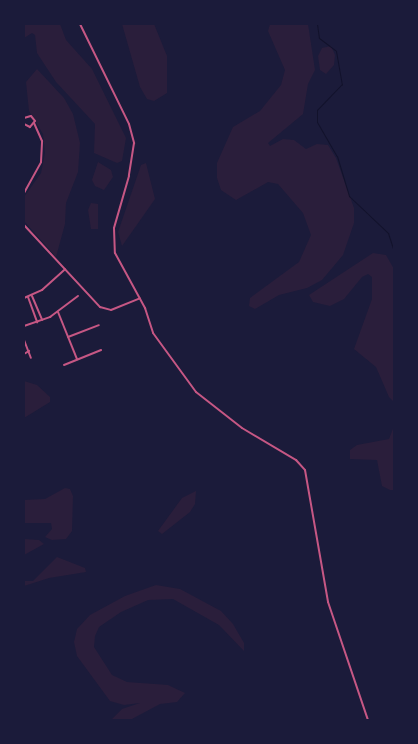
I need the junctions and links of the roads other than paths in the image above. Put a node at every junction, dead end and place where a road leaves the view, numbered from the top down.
1 (80, 24) edge
2 (24, 118) edge
3 (34, 123) junction
4 (24, 124) edge
5 (24, 193) edge
6 (24, 225) edge
7 (65, 269) junction
8 (32, 296) junction
9 (78, 296) dead end
10 (28, 297) junction
11 (24, 298) edge
12 (140, 298) junction
13 (58, 312) junction
14 (42, 320) junction
15 (37, 322) junction
16 (99, 325) dead end
17 (24, 326) edge
18 (68, 337) junction
19 (24, 340) edge
20 (101, 350) dead end
21 (29, 352) junction
22 (24, 354) edge
23 (31, 358) dead end
24 (77, 359) junction
25 (64, 365) dead end
26 (368, 720) edge

1 - 12 street
2 - 3 street
3 - 4 street
3 - 5 street
6 - 7 street
7 - 8 street
7 - 12 street
8 - 10 street
8 - 14 street
9 - 13 street
10 - 11 street
10 - 15 street
12 - 26 street
13 - 14 street
13 - 18 street
14 - 15 street
15 - 17 street
16 - 18 street
18 - 24 street
19 - 21 street
20 - 24 street
21 - 22 street
21 - 23 street
24 - 25 street

